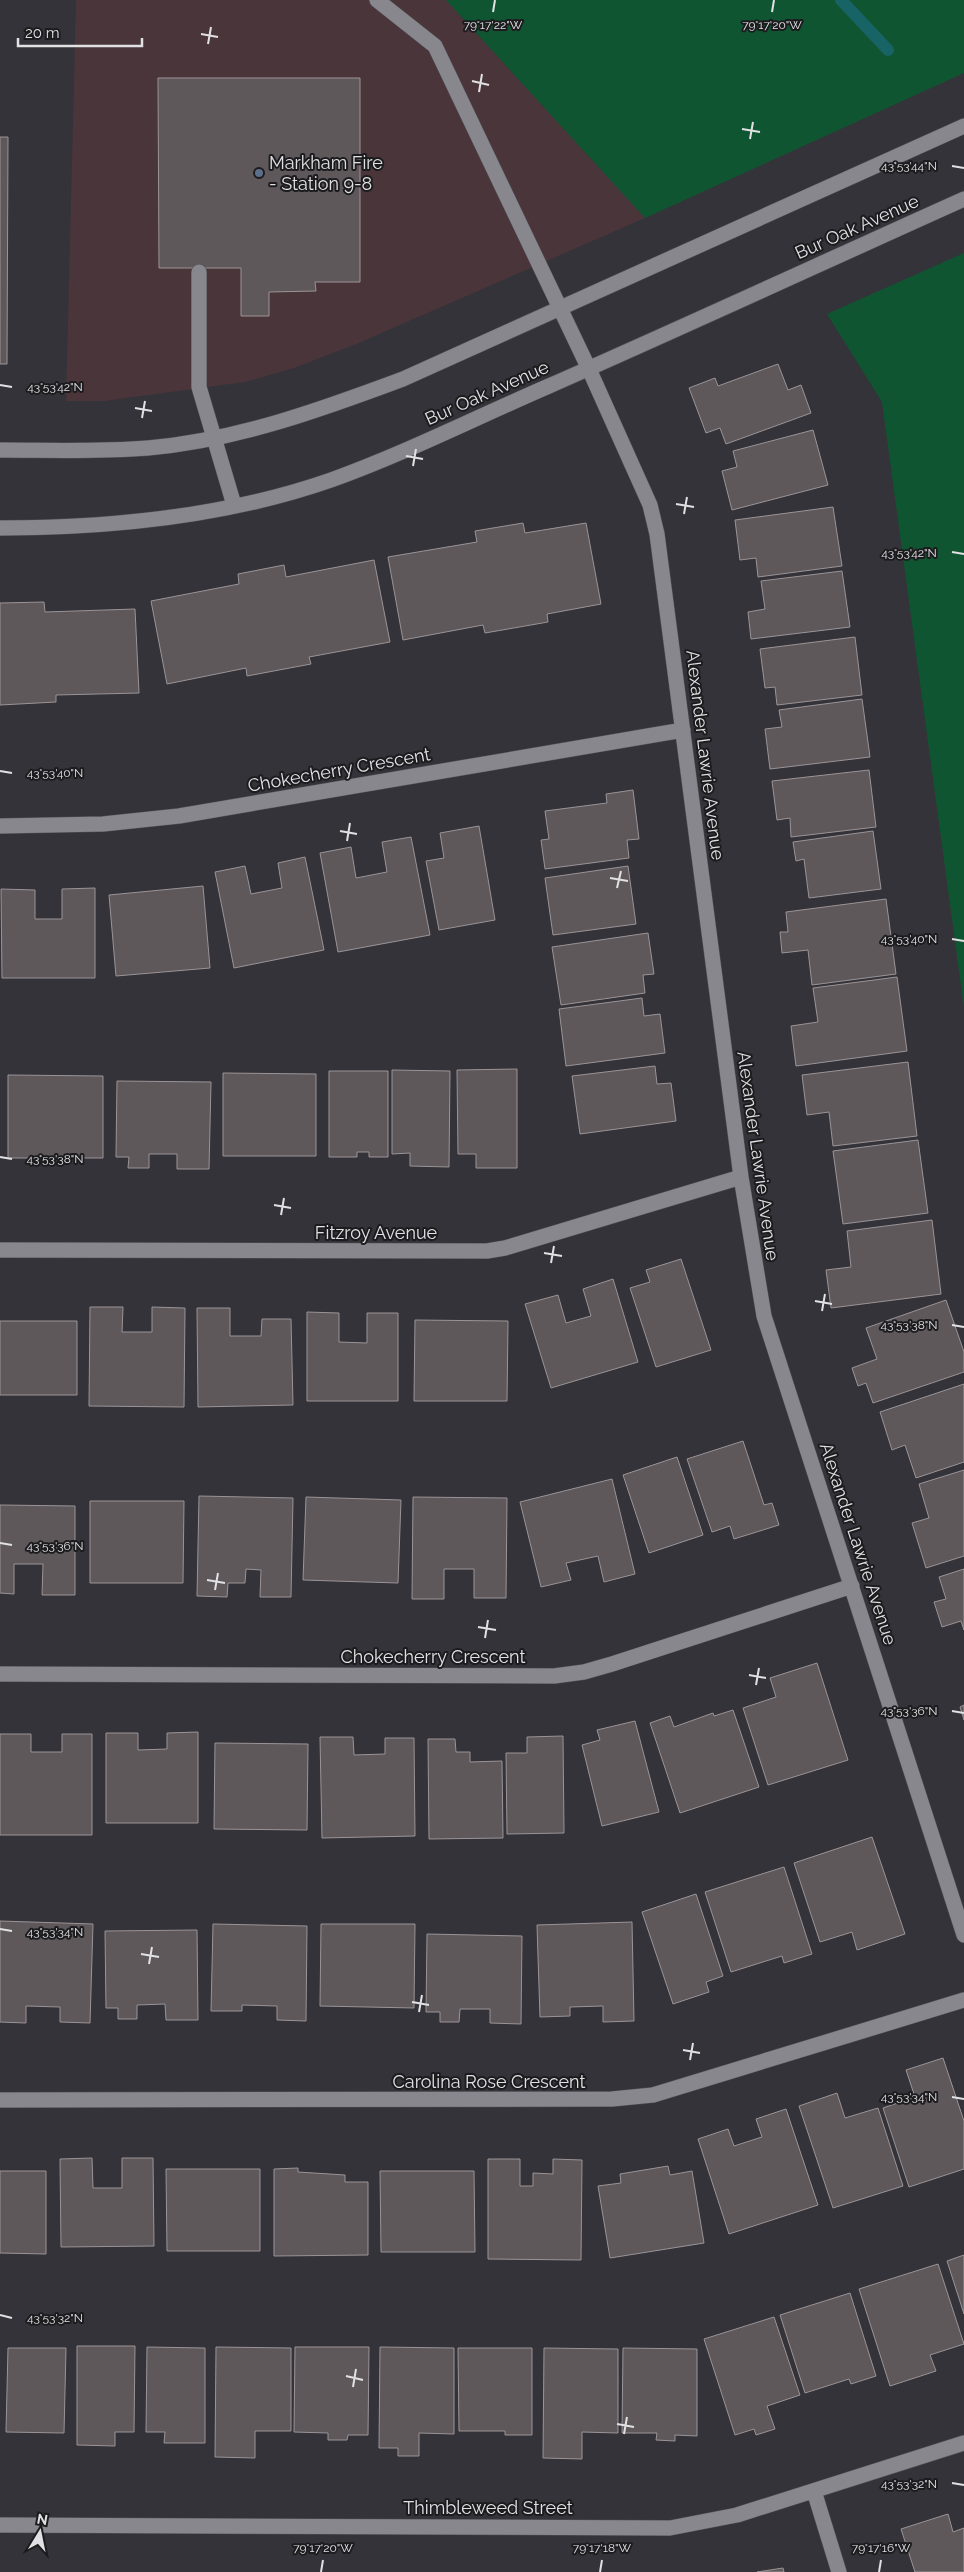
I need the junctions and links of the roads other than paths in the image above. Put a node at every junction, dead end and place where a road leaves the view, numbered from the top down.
1 (377, 0) edge
2 (964, 126) edge
3 (964, 198) edge
4 (199, 272) dead end
5 (560, 309) junction
6 (589, 369) junction
7 (214, 438) junction
8 (0, 450) edge
9 (234, 505) junction
10 (0, 528) edge
11 (682, 730) junction
12 (0, 826) edge
13 (741, 1177) junction
14 (0, 1250) edge
15 (852, 1586) junction
16 (0, 1674) edge
17 (964, 1935) edge
18 (964, 2000) edge
19 (0, 2100) edge
20 (964, 2443) edge
21 (814, 2491) junction
22 (0, 2525) edge
23 (839, 2572) edge

1 - 5 street, Alexander Lawrie Avenue
2 - 5 street
3 - 6 street, Bur Oak Avenue
4 - 7 street
5 - 6 street, Alexander Lawrie Avenue
5 - 7 street
6 - 9 street, Bur Oak Avenue
6 - 11 street, Alexander Lawrie Avenue
7 - 8 street
7 - 9 street
9 - 10 street, Bur Oak Avenue
11 - 12 street, Chokecherry Crescent
11 - 13 street, Alexander Lawrie Avenue
13 - 14 street, Fitzroy Avenue
13 - 15 street, Alexander Lawrie Avenue
15 - 16 street, Chokecherry Crescent
15 - 17 street, Alexander Lawrie Avenue
18 - 19 street, Carolina Rose Crescent
20 - 21 street, Thimbleweed Street
21 - 22 street, Thimbleweed Street
21 - 23 street

